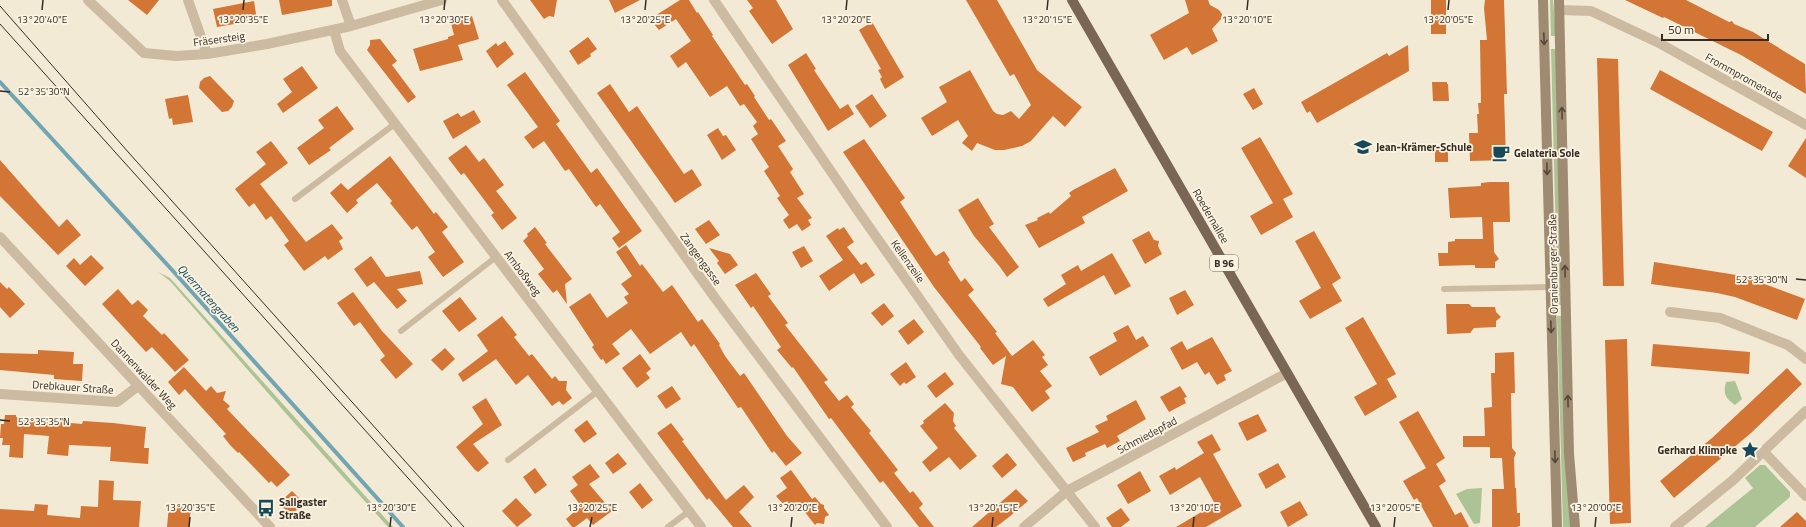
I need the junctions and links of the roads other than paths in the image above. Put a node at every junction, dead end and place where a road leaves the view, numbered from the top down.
1 (88, 0) edge
2 (188, 0) edge
3 (342, 0) edge
4 (442, 0) edge
5 (502, 0) edge
6 (714, 0) edge
7 (1072, 0) edge
8 (1543, 0) edge
9 (1559, 5) edge
10 (351, 26) junction
11 (334, 30) junction
12 (207, 54) junction
13 (396, 123) junction
14 (1806, 125) edge
15 (295, 199) dead end
16 (0, 237) edge
17 (496, 257) junction
18 (1550, 287) junction
19 (1444, 289) dead end
20 (1670, 312) dead end
21 (401, 330) dead end
22 (1806, 359) edge
23 (1287, 373) junction
24 (138, 386) junction
25 (598, 391) junction
26 (0, 394) edge
27 (1806, 411) edge
28 (1764, 452) junction
29 (508, 460) dead end
30 (1067, 491) junction
31 (1806, 496) edge
32 (688, 512) junction
33 (270, 527) edge
34 (668, 527) edge
35 (701, 527) edge
36 (887, 527) edge
37 (1024, 527) edge
38 (1095, 527) edge
39 (1376, 527) edge
40 (1557, 527) edge
41 (1575, 527) edge
42 (1675, 527) edge

1 - 12 street, Fräsersteig
2 - 12 street
3 - 10 street
4 - 10 street, Fräsersteig
5 - 36 street, Zangengasse
6 - 30 street, Kellenzeile
7 - 23 main road, Roedernallee / B 96
8 -> 18 main road, Oranienburger Straße
9 - 14 street, Frommpromenade
41 -> 9 main road, Oranienburger Straße
10 - 11 street, Fräsersteig
11 - 12 street, Fräsersteig
11 - 13 street, Amboßweg
13 - 15 lane
13 - 17 street, Amboßweg
16 - 24 street, Dannenwalder Weg
17 - 21 lane
17 - 25 street, Amboßweg
18 - 19 lane
18 -> 40 main road, Oranienburger Straße
20 - 22 street
23 - 30 street, Schmiedepfad
23 - 39 main road, Roedernallee / B 96
24 - 26 street, Drebkauer Straße
24 - 33 street, Dannenwalder Weg
25 - 29 lane
25 - 32 street, Amboßweg
27 - 28 street
28 - 31 street
28 - 42 street
30 - 37 street, Schmiedepfad
30 - 38 street, Kellenzeile
32 - 34 lane
32 - 35 street, Amboßweg

